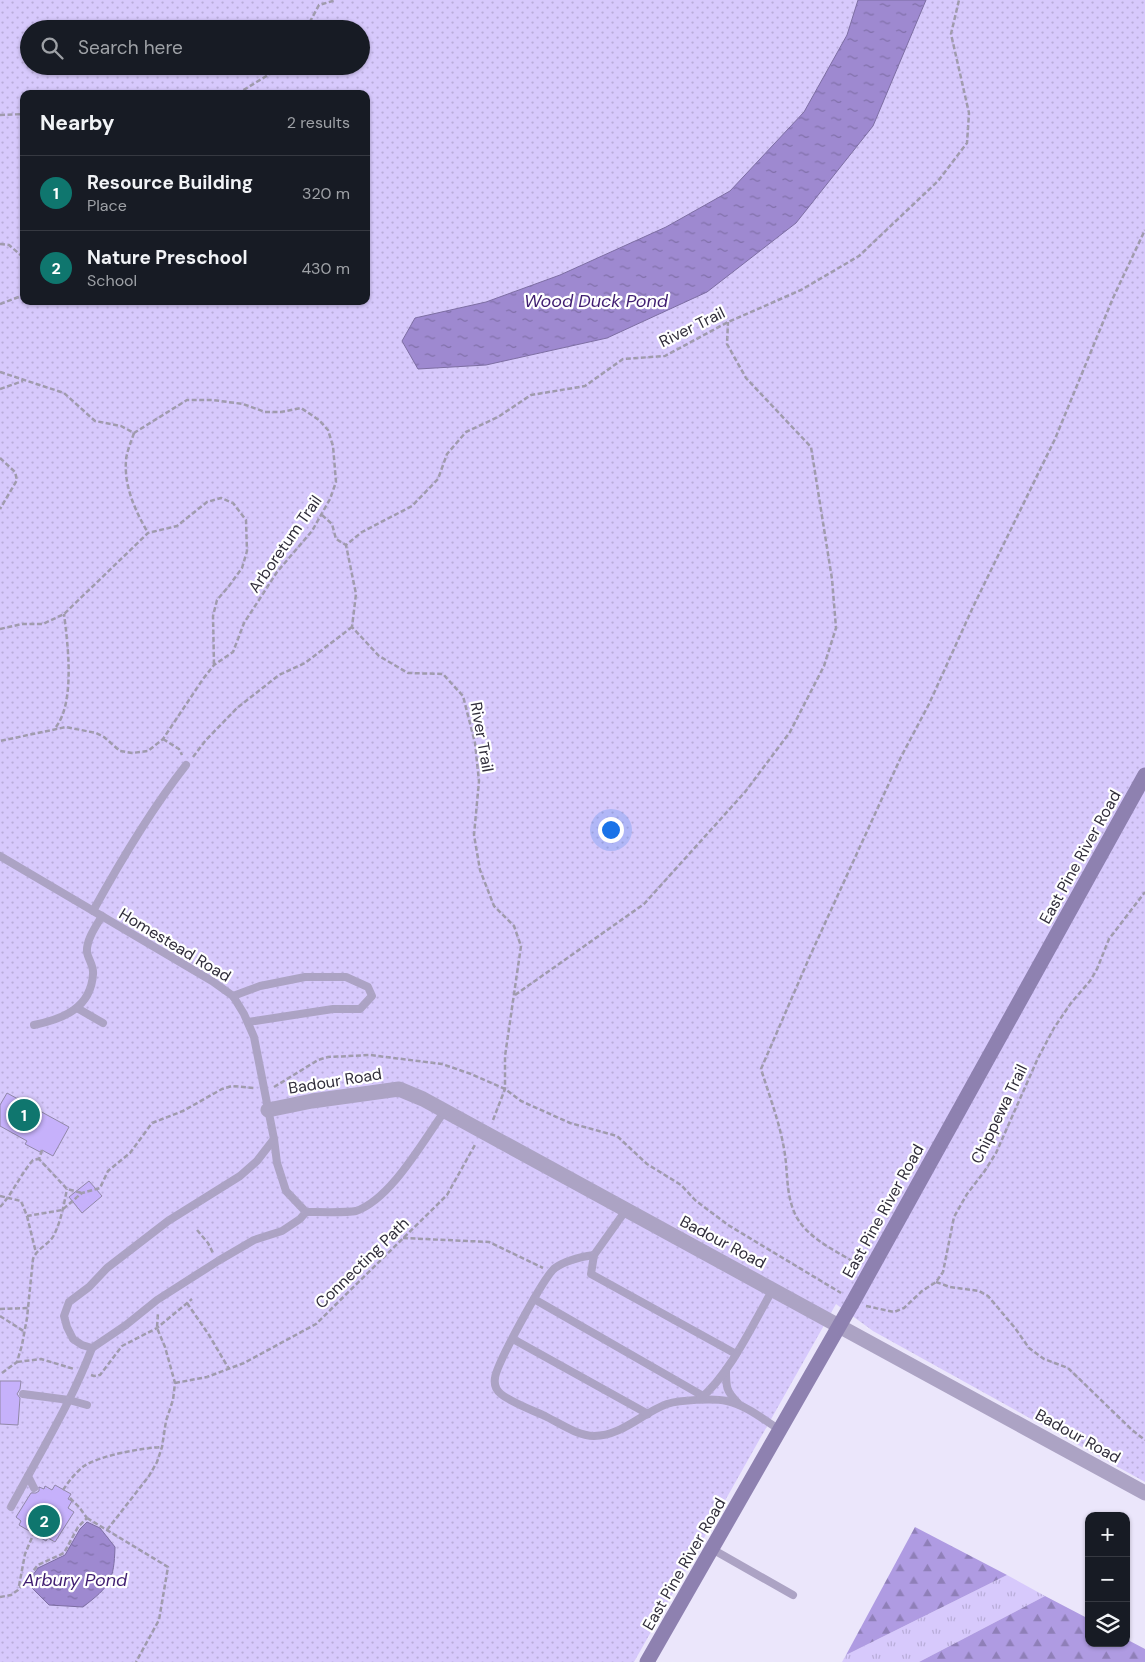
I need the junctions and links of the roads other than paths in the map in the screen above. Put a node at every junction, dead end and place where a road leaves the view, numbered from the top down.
1 (186, 765) road end
2 (1145, 775) edge
3 (0, 856) edge
4 (93, 911) junction
5 (102, 916) junction
6 (233, 996) junction
7 (77, 1008) junction
8 (248, 1022) junction
9 (103, 1023) dead end
10 (34, 1025) dead end
11 (268, 1110) junction
12 (444, 1112) junction
13 (274, 1139) junction
14 (626, 1210) junction
15 (306, 1212) junction
16 (594, 1255) junction
17 (773, 1289) junction
18 (534, 1300) junction
19 (840, 1325) junction
20 (513, 1339) junction
21 (92, 1348) junction
22 (736, 1354) junction
23 (726, 1370) junction
24 (22, 1394) dead end
25 (701, 1398) junction
26 (69, 1400) junction
27 (87, 1405) dead end
28 (739, 1405) junction
29 (648, 1414) junction
30 (780, 1430) junction
31 (28, 1476) junction
32 (34, 1488) dead end
33 (1145, 1492) edge
34 (11, 1507) dead end
35 (712, 1549) junction
36 (792, 1594) dead end
37 (648, 1662) edge

1 - 4 lane
2 - 19 street, East Pine River Road
3 - 4 lane, Homestead Road
4 - 5 lane, Homestead Road
5 - 6 lane, Homestead Road
5 - 7 lane
6 - 8 lane, Homestead Road
6 - 8 lane
7 - 9 lane
7 - 10 lane
8 - 11 lane, Homestead Road
11 - 12 street, Badour Road
11 - 13 lane, Homestead Road
12 - 14 street, Badour Road
12 - 15 lane
13 - 15 lane, Homestead Road
13 - 21 lane
14 - 16 lane
14 - 17 street, Badour Road
15 - 21 lane
16 - 18 lane
16 - 22 lane
17 - 19 street, Badour Road
17 - 22 lane
18 - 20 lane
18 - 25 lane
19 - 30 street, East Pine River Road
19 - 33 street, Badour Road
20 - 29 lane
20 - 29 lane
21 - 26 lane
22 - 23 lane
23 - 25 lane
23 - 28 lane
24 - 26 lane
25 - 28 lane
25 - 29 lane
26 - 27 lane
26 - 31 lane
28 - 30 lane
30 - 35 street, East Pine River Road
31 - 32 lane
31 - 34 lane
35 - 36 lane
35 - 37 street, East Pine River Road

